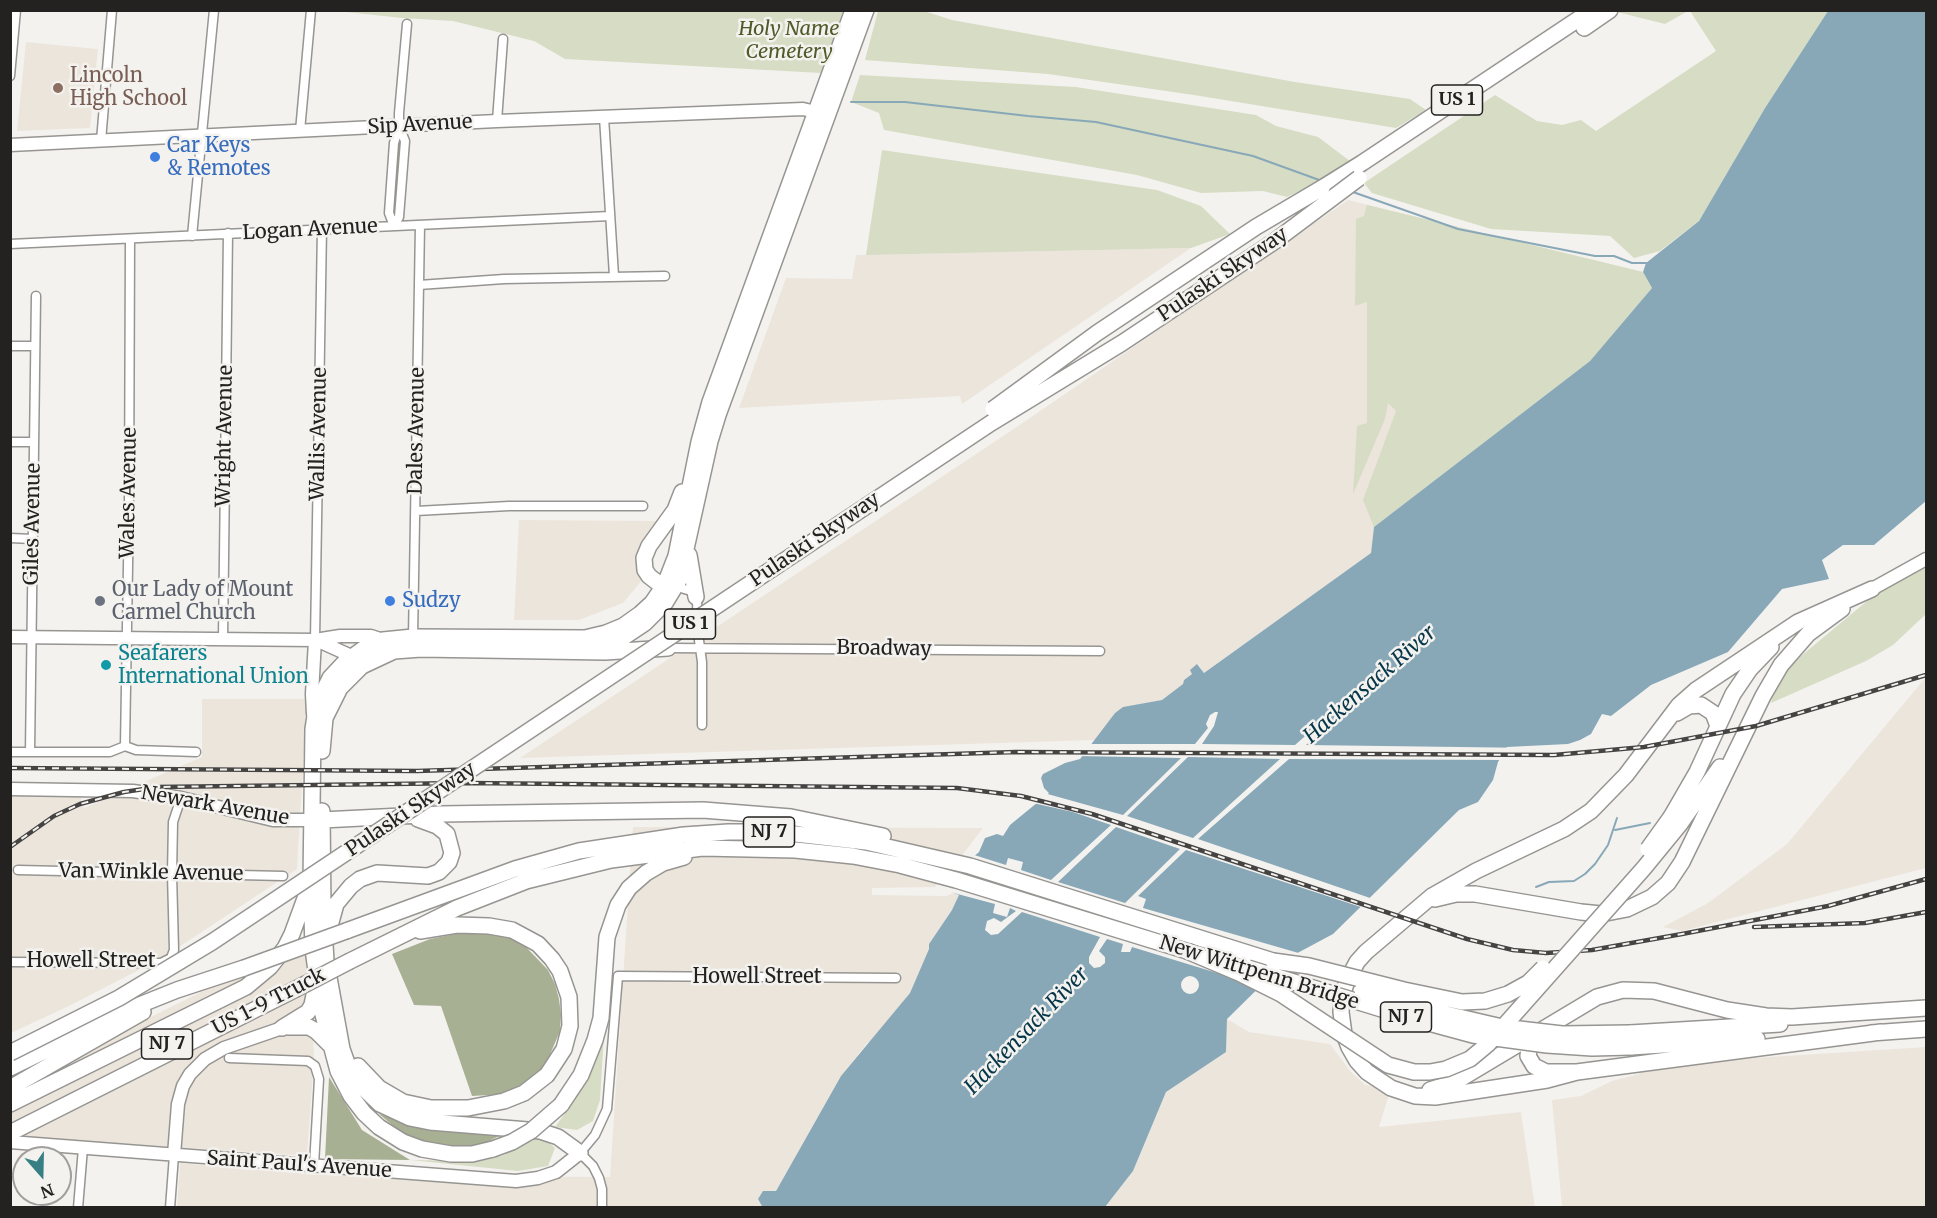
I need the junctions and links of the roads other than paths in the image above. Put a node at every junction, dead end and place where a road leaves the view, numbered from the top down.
1 (16, 10) edge
2 (112, 10) edge
3 (214, 10) edge
4 (311, 10) edge
5 (853, 10) edge
6 (866, 10) edge
7 (1592, 10) edge
8 (1610, 10) edge
9 (407, 24) dead end
10 (503, 39) dead end
11 (10, 76) edge
12 (822, 113) junction
13 (604, 117) junction
14 (497, 121) junction
15 (399, 126) junction
16 (300, 131) junction
17 (201, 136) junction
18 (101, 141) junction
19 (10, 145) edge
20 (610, 216) junction
21 (420, 225) junction
22 (394, 226) junction
23 (322, 228) junction
24 (228, 233) junction
25 (192, 236) junction
26 (130, 240) junction
27 (10, 244) edge
28 (614, 276) junction
29 (665, 276) dead end
30 (420, 285) junction
31 (36, 296) dead end
32 (10, 346) edge
33 (35, 346) junction
34 (10, 442) edge
35 (34, 442) junction
36 (695, 459) junction
37 (643, 506) dead end
38 (416, 511) junction
39 (10, 538) edge
40 (33, 539) junction
41 (688, 548) junction
42 (1926, 559) edge
43 (670, 585) junction
44 (1872, 589) junction
45 (696, 597) junction
46 (660, 609) junction
47 (340, 636) junction
48 (10, 637) edge
49 (32, 637) junction
50 (413, 637) junction
51 (127, 638) junction
52 (222, 639) junction
53 (315, 640) junction
54 (383, 640) junction
55 (700, 647) junction
56 (668, 648) junction
57 (576, 651) junction
58 (1100, 651) dead end
59 (357, 659) junction
60 (1773, 677) junction
61 (314, 718) junction
62 (1669, 718) junction
63 (702, 725) dead end
64 (1718, 726) junction
65 (125, 746) junction
66 (10, 752) edge
67 (30, 752) junction
68 (196, 752) dead end
69 (10, 789) edge
70 (182, 798) junction
71 (412, 817) junction
72 (316, 820) junction
73 (1676, 820) junction
74 (730, 849) junction
75 (970, 866) junction
76 (18, 870) dead end
77 (172, 874) junction
78 (284, 876) dead end
79 (311, 882) junction
80 (446, 903) junction
81 (1421, 904) junction
82 (398, 936) junction
83 (325, 947) junction
84 (1187, 951) junction
85 (349, 957) junction
86 (1273, 961) junction
87 (10, 962) edge
88 (896, 978) dead end
89 (205, 982) junction
90 (316, 982) junction
91 (1926, 1008) edge
92 (1926, 1015) edge
93 (1554, 1023) junction
94 (282, 1028) junction
95 (1926, 1029) edge
96 (1881, 1032) junction
97 (335, 1040) junction
98 (1630, 1040) junction
99 (10, 1043) edge
100 (10, 1053) edge
101 (229, 1058) dead end
102 (10, 1068) edge
103 (1577, 1072) junction
104 (10, 1088) edge
105 (1391, 1088) junction
106 (36, 1099) junction
107 (10, 1104) edge
108 (10, 1112) edge
109 (10, 1123) edge
110 (10, 1133) edge
111 (10, 1142) edge
112 (83, 1148) junction
113 (580, 1153) junction
114 (174, 1155) junction
115 (314, 1165) junction
116 (78, 1208) edge
117 (170, 1208) edge
118 (602, 1208) edge

1 - 11 street
2 - 18 street
3 - 17 street
4 - 16 street
5 - 12 highway
6 - 12 highway
7 - 99 highway, Pulaski Skyway / US 1, bridge
8 - 100 highway, Pulaski Skyway / US 1, bridge
9 - 15 street
10 - 14 street
12 - 13 street, Sip Avenue
12 - 36 highway
12 - 41 highway
13 - 14 street, Sip Avenue
13 - 20 street
14 - 15 street, Sip Avenue
15 - 16 street, Sip Avenue
15 - 22 street
16 - 17 street, Sip Avenue
17 - 18 street, Sip Avenue
17 - 25 street
18 - 19 street, Sip Avenue
20 - 21 street, Logan Avenue
20 - 28 street
21 - 22 street, Logan Avenue
21 - 30 street, Dales Avenue
22 - 23 street, Logan Avenue
23 - 24 street, Logan Avenue
23 - 53 street, Wallis Avenue
24 - 25 street, Logan Avenue
24 - 52 street, Wright Avenue
25 - 26 street, Logan Avenue
26 - 27 street, Logan Avenue
26 - 51 street, Wales Avenue
28 - 29 street
28 - 30 street
30 - 38 street, Dales Avenue
31 - 33 street, Giles Avenue
32 - 33 street
33 - 35 street, Giles Avenue
34 - 35 street
35 - 40 street, Giles Avenue
36 - 43 highway
36 - 43 highway
37 - 38 street
38 - 50 street, Dales Avenue
39 - 40 street
40 - 49 street, Giles Avenue
41 - 43 highway
41 - 45 highway
42 - 44 street
43 - 45 street
43 - 46 highway
43 - 50 highway
44 - 60 highway
44 - 62 highway
44 - 64 highway
45 - 55 street
46 - 56 highway
46 - 57 highway
47 - 53 street
47 - 54 street
47 - 59 street
48 - 49 street
49 - 51 street
49 - 67 street, Giles Avenue
50 - 54 highway
51 - 52 street
51 - 65 street, Wales Avenue
52 - 53 street
53 - 59 street
53 - 61 street
54 - 59 highway
55 - 56 street, Broadway
55 - 58 street, Broadway
55 - 63 street
56 - 57 highway
57 - 59 highway
59 - 61 highway
59 - 72 highway
60 - 73 highway
60 - 81 highway
61 - 72 highway
62 - 64 highway
62 - 81 highway
64 - 73 highway
65 - 67 street
65 - 68 street
66 - 67 street
69 - 70 street, Newark Avenue
70 - 72 street, Newark Avenue
70 - 77 street
71 - 72 highway
71 - 75 highway
71 - 83 highway
72 - 79 highway
72 - 83 highway
73 - 84 highway, bridge
73 - 86 highway, bridge
74 - 80 highway, NJ 7
74 - 84 highway, New Wittpenn Bridge / NJ 7
74 - 97 highway, bridge
75 - 80 highway, New Wittpenn Bridge / NJ 7
75 - 86 highway, New Wittpenn Bridge / NJ 7
76 - 77 street, Van Winkle Avenue
77 - 78 street, Van Winkle Avenue
77 - 87 street, Howell Street
79 - 90 highway
79 - 106 highway
80 - 82 highway, NJ 7
80 - 85 highway, NJ 7
80 - 89 highway, bridge
81 - 105 highway
82 - 85 highway
82 - 97 highway
83 - 97 highway
84 - 98 highway, New Wittpenn Bridge / NJ 7, bridge
85 - 106 highway, NJ 7
86 - 98 highway, New Wittpenn Bridge / NJ 7, bridge
88 - 113 street, Howell Street
89 - 102 highway
89 - 106 highway
90 - 94 highway
90 - 97 highway
91 - 93 highway
92 - 98 highway, NJ 7
93 - 103 highway
93 - 105 highway
94 - 97 highway
94 - 114 street
95 - 96 highway, NJ 7
96 - 98 highway, NJ 7
96 - 103 highway
97 - 113 highway
101 - 115 street
103 - 105 highway
104 - 106 highway
106 - 107 highway
106 - 108 highway
106 - 109 highway, NJ 7
106 - 110 highway
111 - 112 street, Saint Paul's Avenue
112 - 114 street, Saint Paul's Avenue
112 - 116 street
113 - 115 street, Saint Paul's Avenue
113 - 118 street
114 - 115 street, Saint Paul's Avenue
114 - 117 street

